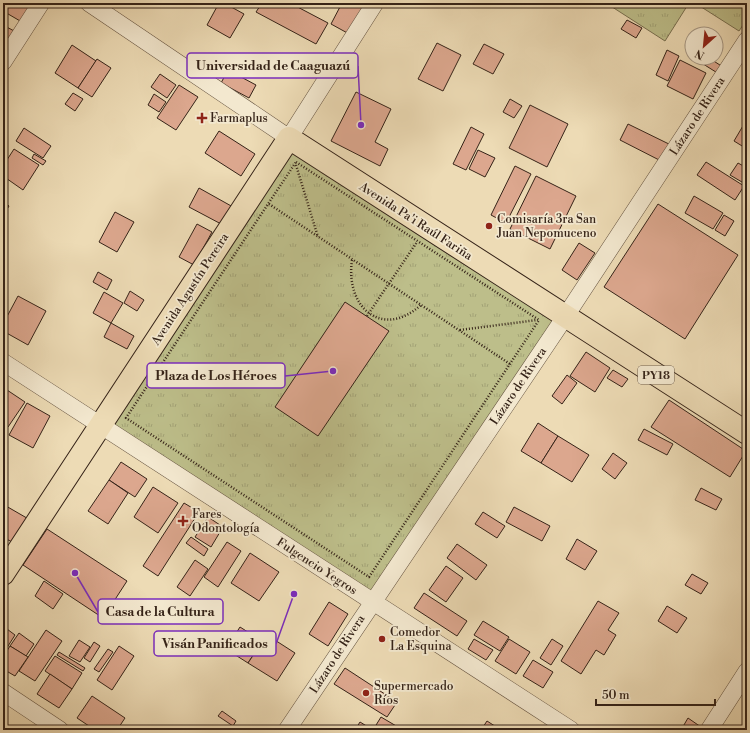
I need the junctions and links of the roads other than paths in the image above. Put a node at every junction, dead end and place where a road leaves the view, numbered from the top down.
1 (41, 3) edge
2 (89, 3) edge
3 (375, 3) edge
4 (747, 40) edge
5 (3, 62) edge
6 (289, 138) junction
7 (564, 317) junction
8 (3, 362) edge
9 (101, 424) junction
10 (747, 433) edge
11 (3, 574) edge
12 (372, 602) junction
13 (747, 671) edge
14 (3, 692) edge
15 (60, 730) edge
16 (287, 730) edge
17 (571, 730) edge
18 (709, 730) edge

1 - 5 street
2 - 6 street, Avenida Pa'i Raúl Fariña
3 - 6 street, Avenida Agustín Pereira
4 - 7 street, Lázaro de Rivera
6 - 7 highway, Avenida Pa'i Raúl Fariña
6 - 9 highway, Avenida Agustín Pereira
7 - 10 highway, Avenida Pa'i Raúl Fariña / PY18
7 - 12 street, Lázaro de Rivera
8 - 9 street, Fulgencio Yegros
9 - 11 highway, Avenida Agustín Pereira
9 - 12 street, Fulgencio Yegros
12 - 16 street, Lázaro de Rivera
12 - 17 street, Fulgencio Yegros
13 - 18 street
14 - 15 street

